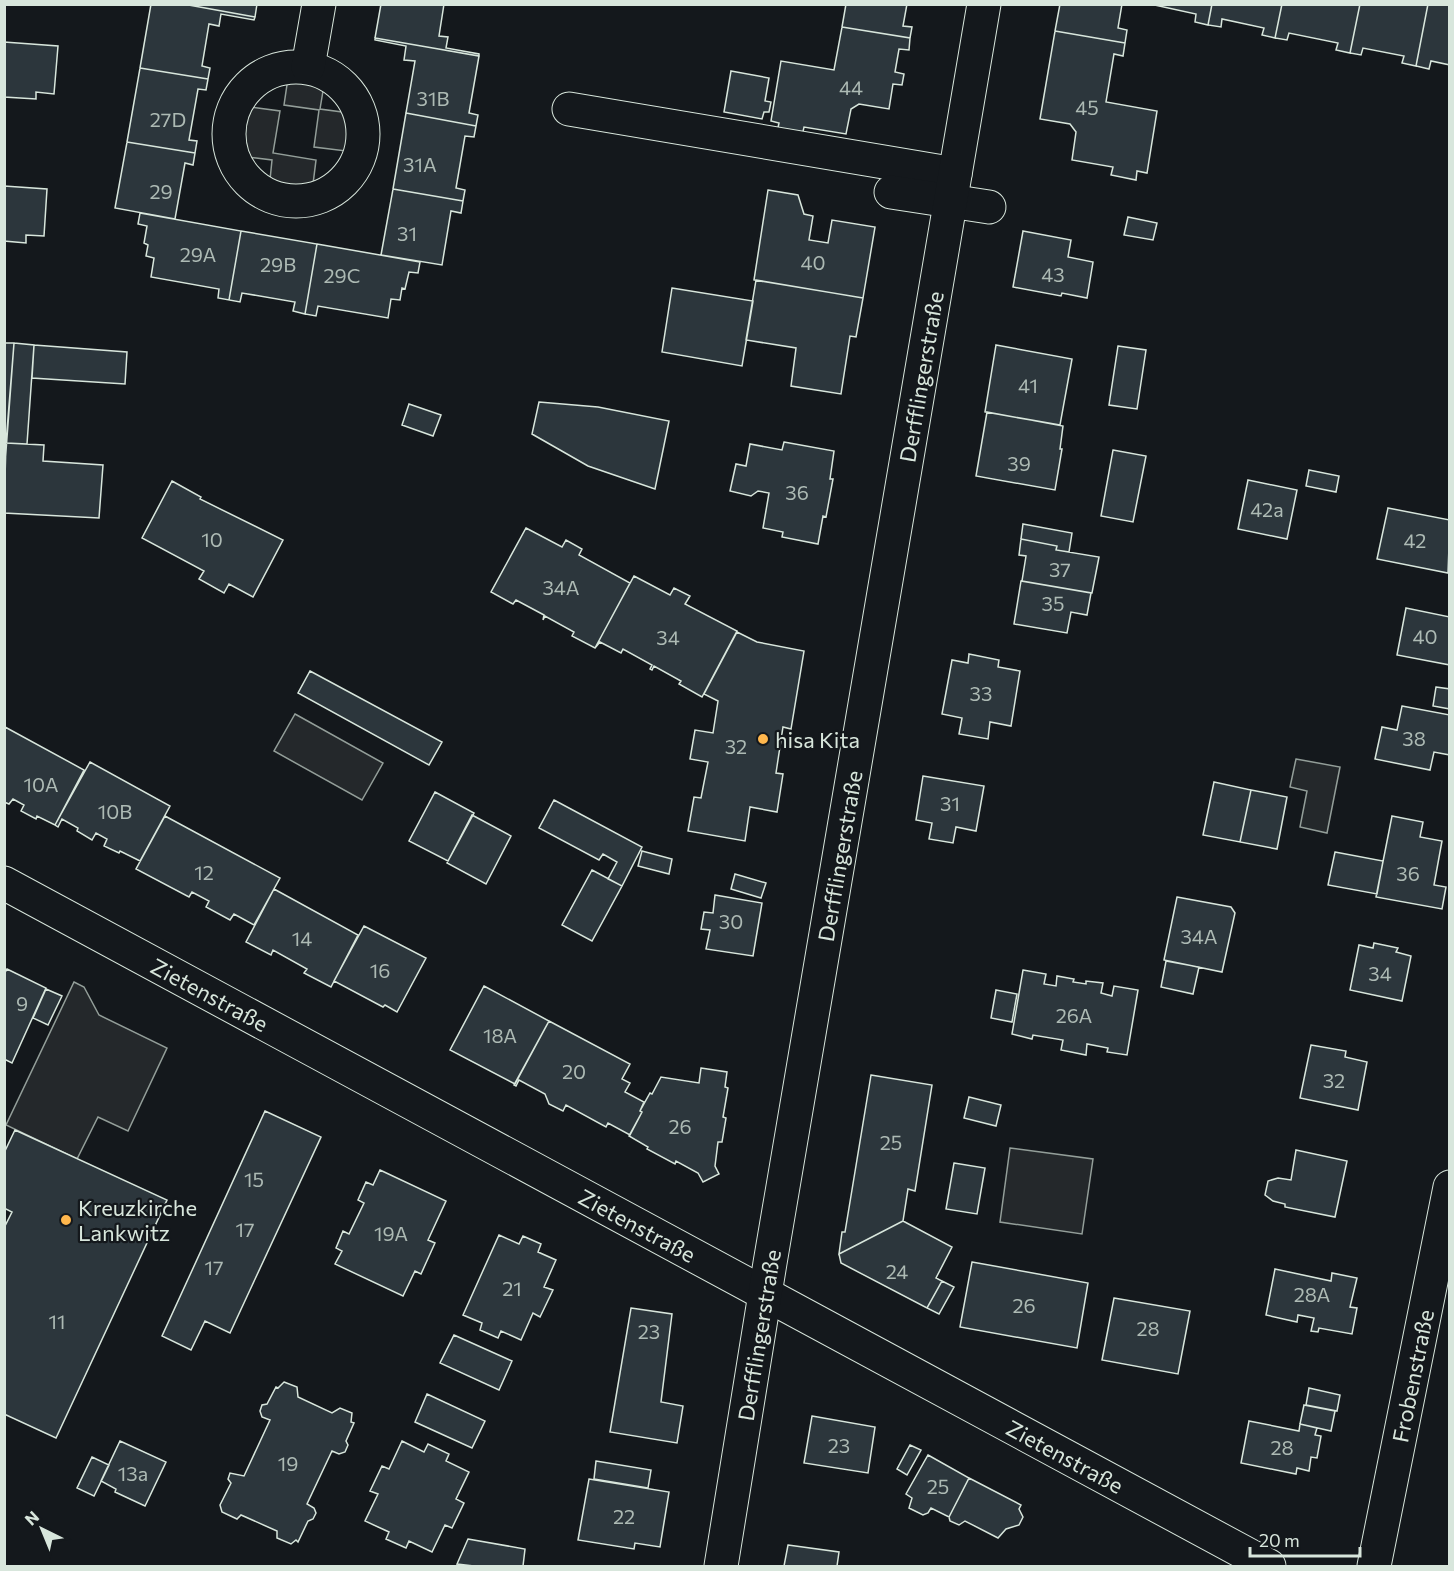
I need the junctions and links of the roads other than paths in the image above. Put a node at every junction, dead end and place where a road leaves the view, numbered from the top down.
1 (319, 4) edge
2 (984, 4) edge
3 (308, 67) junction
4 (568, 109) dead end
5 (952, 187) junction
6 (891, 192) dead end
7 (989, 207) dead end
8 (4, 883) edge
9 (1449, 1187) edge
10 (765, 1295) junction
11 (721, 1566) edge
12 (1269, 1566) edge
13 (1374, 1566) edge

1 - 3 street
2 - 5 street, Derfflingerstraße
3 - 3 street
4 - 5 street
5 - 6 street
5 - 7 street
5 - 10 street, Derfflingerstraße
8 - 10 street, Zietenstraße
9 - 13 street, Frobenstraße
10 - 11 street, Derfflingerstraße
10 - 12 street, Zietenstraße

